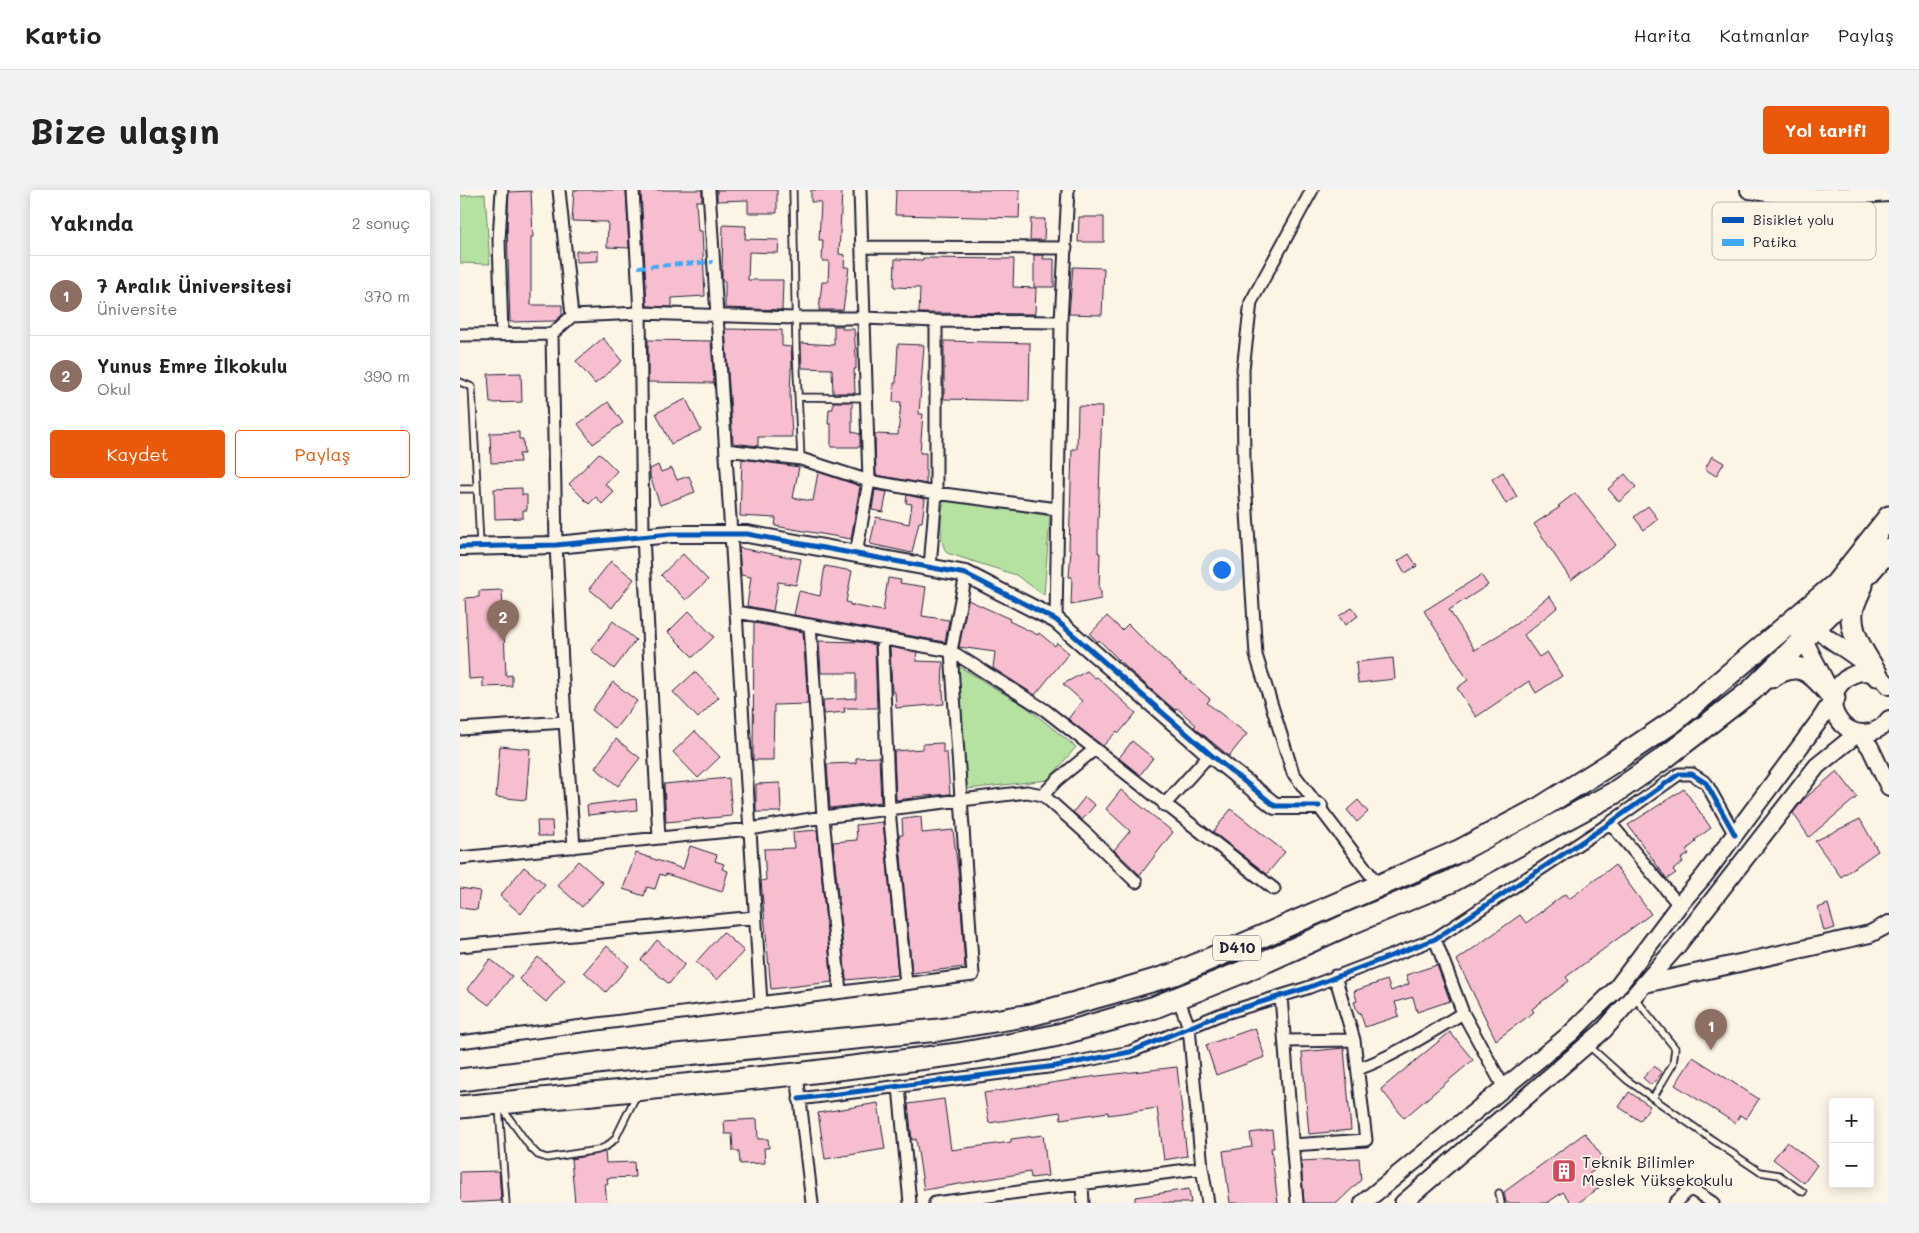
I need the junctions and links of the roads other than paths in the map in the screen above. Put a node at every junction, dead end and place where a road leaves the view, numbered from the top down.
1 (502, 190) edge
2 (559, 190) edge
3 (633, 190) edge
4 (709, 190) edge
5 (793, 190) edge
6 (860, 190) edge
7 (1068, 190) edge
8 (1312, 190) edge
9 (1749, 190) edge
10 (1889, 193) edge
11 (863, 247) junction
12 (1066, 248) junction
13 (640, 313) junction
14 (572, 316) junction
15 (716, 316) junction
16 (796, 318) junction
17 (864, 318) junction
18 (936, 321) junction
19 (1061, 322) junction
20 (502, 334) junction
21 (552, 334) junction
22 (460, 336) edge
23 (460, 382) edge
24 (798, 397) junction
25 (868, 398) junction
26 (726, 450) junction
27 (801, 459) junction
28 (869, 481) junction
29 (460, 489) edge
30 (477, 489) junction
31 (936, 493) junction
32 (1057, 508) junction
33 (1889, 517) edge
34 (730, 534) junction
35 (643, 536) junction
36 (556, 545) junction
37 (460, 547) edge
38 (480, 547) junction
39 (1889, 549) edge
40 (856, 554) junction
41 (930, 567) junction
42 (966, 574) junction
43 (1864, 578) junction
44 (737, 612) junction
45 (1796, 617) junction
46 (1056, 620) junction
47 (810, 625) junction
48 (1810, 634) junction
49 (882, 638) junction
50 (951, 651) junction
51 (1883, 680) edge
52 (1752, 690) junction
53 (1834, 698) junction
54 (1889, 719) edge
55 (565, 722) junction
56 (460, 729) edge
57 (1858, 733) junction
58 (1095, 749) junction
59 (1210, 754) junction
60 (1889, 788) edge
61 (1043, 796) junction
62 (960, 800) junction
63 (1164, 805) junction
64 (1319, 806) junction
65 (889, 810) junction
66 (823, 817) junction
67 (1610, 824) junction
68 (750, 830) junction
69 (1735, 835) junction
70 (659, 838) junction
71 (574, 847) junction
72 (460, 858) edge
73 (1136, 882) dead end
74 (1379, 886) junction
75 (1274, 889) dead end
76 (1678, 905) junction
77 (755, 917) junction
78 (1889, 924) edge
79 (1434, 939) junction
80 (460, 946) edge
81 (1335, 976) junction
82 (906, 984) junction
83 (1645, 984) junction
84 (840, 992) junction
85 (1281, 996) junction
86 (1634, 997) junction
87 (1178, 998) junction
88 (761, 1002) junction
89 (1463, 1013) junction
90 (1190, 1028) junction
91 (1354, 1040) junction
92 (1285, 1041) junction
93 (460, 1042) edge
94 (1588, 1045) junction
95 (1358, 1069) junction
96 (797, 1074) junction
97 (460, 1080) edge
98 (899, 1087) junction
99 (640, 1088) junction
100 (1504, 1088) junction
101 (1653, 1098) junction
102 (799, 1099) junction
103 (499, 1105) junction
104 (460, 1107) edge
105 (1292, 1144) junction
106 (1202, 1168) junction
107 (1082, 1185) junction
108 (1804, 1192) dead end
109 (1499, 1193) dead end
110 (506, 1203) edge
111 (812, 1203) edge
112 (910, 1203) edge
113 (935, 1203) edge
114 (1083, 1203) edge
115 (1208, 1203) edge
116 (1297, 1203) edge
117 (1363, 1203) edge
118 (1403, 1203) edge
119 (1501, 1203) edge
120 (1675, 1203) edge
121 (1713, 1203) edge

1 - 20 street
2 - 14 street
3 - 13 street
4 - 15 street
5 - 16 lane
6 - 11 street
7 - 12 street
8 - 64 street
9 - 10 main road
11 - 12 street
11 - 17 street
12 - 19 street
13 - 14 street
13 - 15 street
13 - 35 street
14 - 21 street
15 - 16 street
15 - 26 street
16 - 17 street
16 - 24 lane
17 - 18 street
17 - 25 street
18 - 19 street
18 - 31 street
19 - 32 street
20 - 21 street
20 - 22 street
21 - 36 street
23 - 30 lane
24 - 25 lane
24 - 27 lane
25 - 28 street
26 - 27 street
26 - 34 street
27 - 28 street
28 - 31 street
28 - 40 street
29 - 30 lane
30 - 38 lane
31 - 32 street
31 - 41 street
32 - 46 street
33 - 45 highway, D410
34 - 35 main road
34 - 40 main road
34 - 44 street
35 - 36 main road
35 - 70 street
36 - 38 main road
36 - 55 street
37 - 38 main road
39 - 43 highway, D410
40 - 41 main road
41 - 42 main road
42 - 46 main road
42 - 50 street
43 - 48 highway, D410
43 - 51 highway
44 - 47 street
44 - 68 street
45 - 48 main road
45 - 74 highway, D410
46 - 59 main road
47 - 49 street
47 - 66 street
48 - 51 main road
48 - 52 highway, D410
48 - 53 main road
49 - 50 street
49 - 65 street
50 - 58 street
50 - 62 street
51 - 53 main road
52 - 53 highway
52 - 87 highway, D410
53 - 57 main road
53 - 69 main road
54 - 57 main road
55 - 56 street
55 - 71 street
57 - 60 main road
57 - 83 main road
58 - 61 street
58 - 63 street
59 - 63 street
59 - 64 main road
61 - 62 street
61 - 73 street
62 - 65 street
62 - 82 street
63 - 75 street
64 - 74 street
65 - 66 street
65 - 82 street
66 - 68 street
66 - 84 street
67 - 69 street
67 - 76 street
67 - 79 street
68 - 70 street
68 - 77 street
69 - 76 main road
70 - 71 street
71 - 72 street
74 - 97 highway, D410
76 - 100 main road
77 - 80 street
77 - 88 street
78 - 83 main road
79 - 81 street
79 - 89 street
81 - 85 street
81 - 91 street
82 - 84 street
83 - 86 main road
84 - 88 street
85 - 90 street
85 - 92 street
86 - 94 main road
86 - 101 lane
87 - 90 street
87 - 96 highway, D410
88 - 93 street
89 - 95 street
89 - 100 street
90 - 98 street
90 - 106 street
91 - 92 street
91 - 95 street
92 - 105 street
94 - 101 lane
94 - 118 main road
95 - 105 street
96 - 99 highway, D410
96 - 102 street
98 - 102 street
98 - 112 street
99 - 103 highway, D410
99 - 103 lane
100 - 117 main road
101 - 108 lane
102 - 111 street
103 - 104 highway, D410
103 - 110 lane
105 - 116 street
106 - 107 street
106 - 115 street
107 - 113 street
107 - 114 street
109 - 119 lane
120 - 121 street

